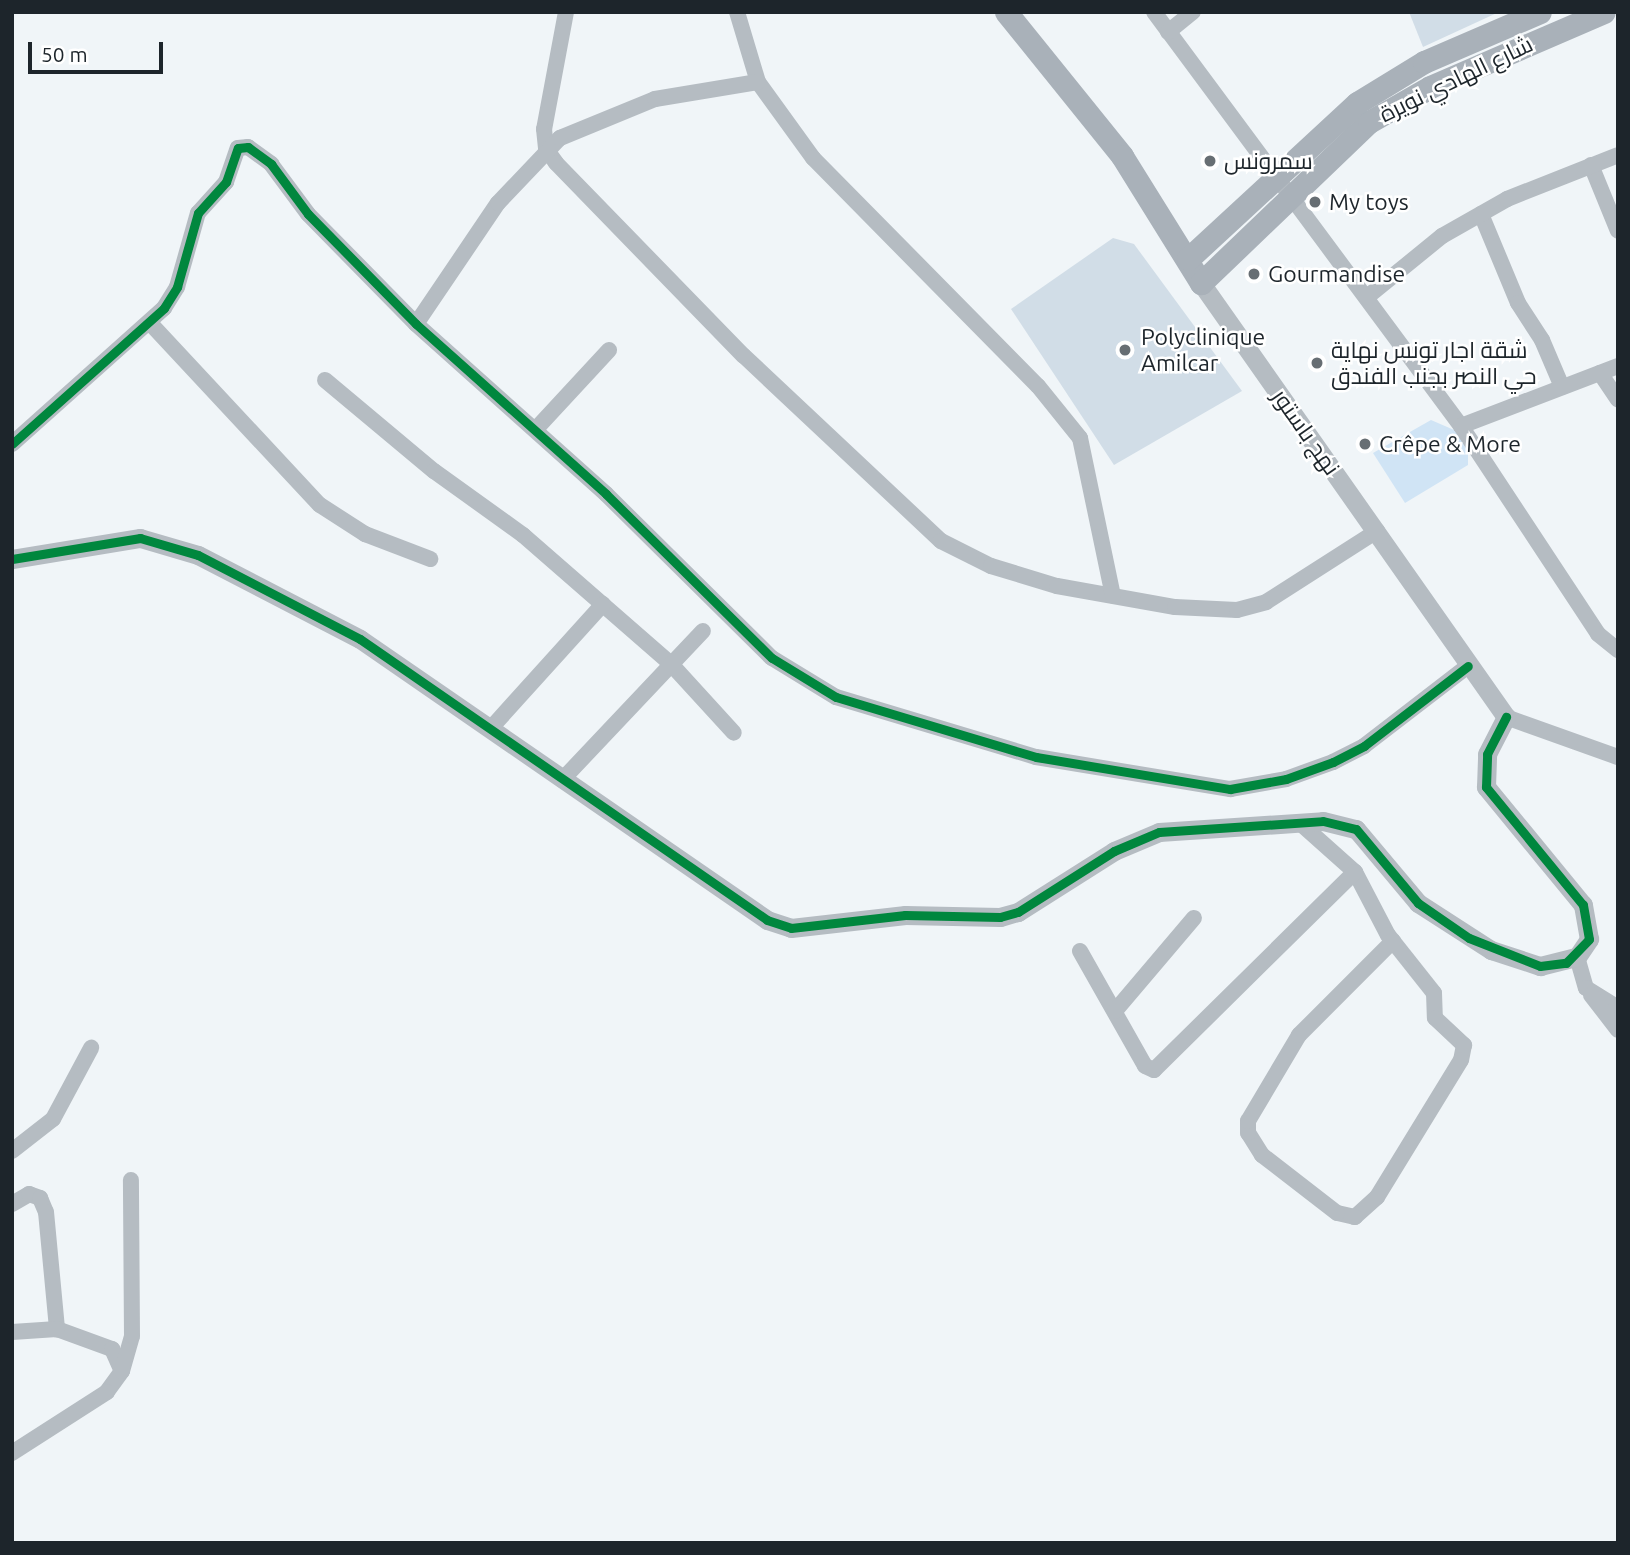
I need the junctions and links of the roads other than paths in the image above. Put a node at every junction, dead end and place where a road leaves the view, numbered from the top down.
1 (566, 12) edge
2 (737, 12) edge
3 (1006, 12) edge
4 (1154, 12) edge
5 (1193, 12) edge
6 (1540, 12) edge
7 (1604, 12) edge
8 (1168, 32) junction
9 (758, 82) junction
10 (546, 149) junction
11 (1618, 155) edge
12 (1591, 165) junction
13 (1274, 175) junction
14 (1289, 195) junction
15 (1481, 214) junction
16 (1618, 231) edge
17 (1188, 259) junction
18 (1201, 283) junction
19 (1367, 297) junction
20 (150, 323) junction
21 (416, 324) junction
22 (609, 350) dead end
23 (1618, 366) edge
24 (1600, 373) junction
25 (325, 380) dead end
26 (1562, 387) junction
27 (1618, 400) edge
28 (1461, 426) junction
29 (535, 430) junction
30 (12, 444) edge
31 (1377, 531) junction
32 (12, 559) edge
33 (430, 559) dead end
34 (1113, 596) junction
35 (603, 604) junction
36 (703, 631) dead end
37 (1618, 650) edge
38 (671, 664) junction
39 (1468, 666) junction
40 (1506, 717) junction
41 (491, 729) junction
42 (734, 733) dead end
43 (1618, 757) edge
44 (562, 780) junction
45 (1300, 823) junction
46 (1355, 872) junction
47 (1194, 918) dead end
48 (1393, 941) junction
49 (1080, 951) dead end
50 (1577, 957) junction
51 (1586, 988) junction
52 (1618, 1008) edge
53 (1115, 1011) junction
54 (1618, 1030) edge
55 (91, 1048) dead end
56 (12, 1151) edge
57 (131, 1180) dead end
58 (12, 1204) edge
59 (57, 1329) junction
60 (12, 1332) edge
61 (122, 1371) junction
62 (12, 1453) edge

1 - 10 street
2 - 9 street
3 - 17 main road, نهج باستور
4 - 8 street
5 - 8 street
6 - 13 main road, شارع الهادي نويرة
7 - 14 main road, شارع الهادي نويرة
8 - 13 street
9 - 10 street
9 - 34 street
10 - 21 street
10 - 34 street
11 - 12 street
12 - 15 street
12 - 16 street
13 - 14 street
13 - 17 main road, شارع الهادي نويرة
14 - 18 main road, شارع الهادي نويرة
14 - 19 street
15 - 19 street
15 - 26 street
17 - 18 main road, نهج باستور
18 - 31 street, نهج باستور
19 - 28 street
20 - 21 street
20 - 30 street
20 - 33 street
21 - 29 street
22 - 29 street
23 - 24 street
24 - 26 street
24 - 27 street
25 - 35 street
26 - 28 street
28 - 37 street
29 - 39 street
31 - 34 street
31 - 39 street, نهج باستور
32 - 41 street
35 - 38 street
35 - 41 street
36 - 38 street
38 - 42 street
38 - 44 street
39 - 40 street, نهج باستور
40 - 43 street
40 - 50 street
41 - 44 street
44 - 45 street
45 - 46 street
45 - 50 street
46 - 48 street
46 - 53 street
47 - 53 street
48 - 48 street
49 - 53 street
50 - 51 street
51 - 52 street
51 - 54 street
55 - 56 street
57 - 61 street
58 - 59 street
59 - 60 street
59 - 61 street
61 - 62 street

